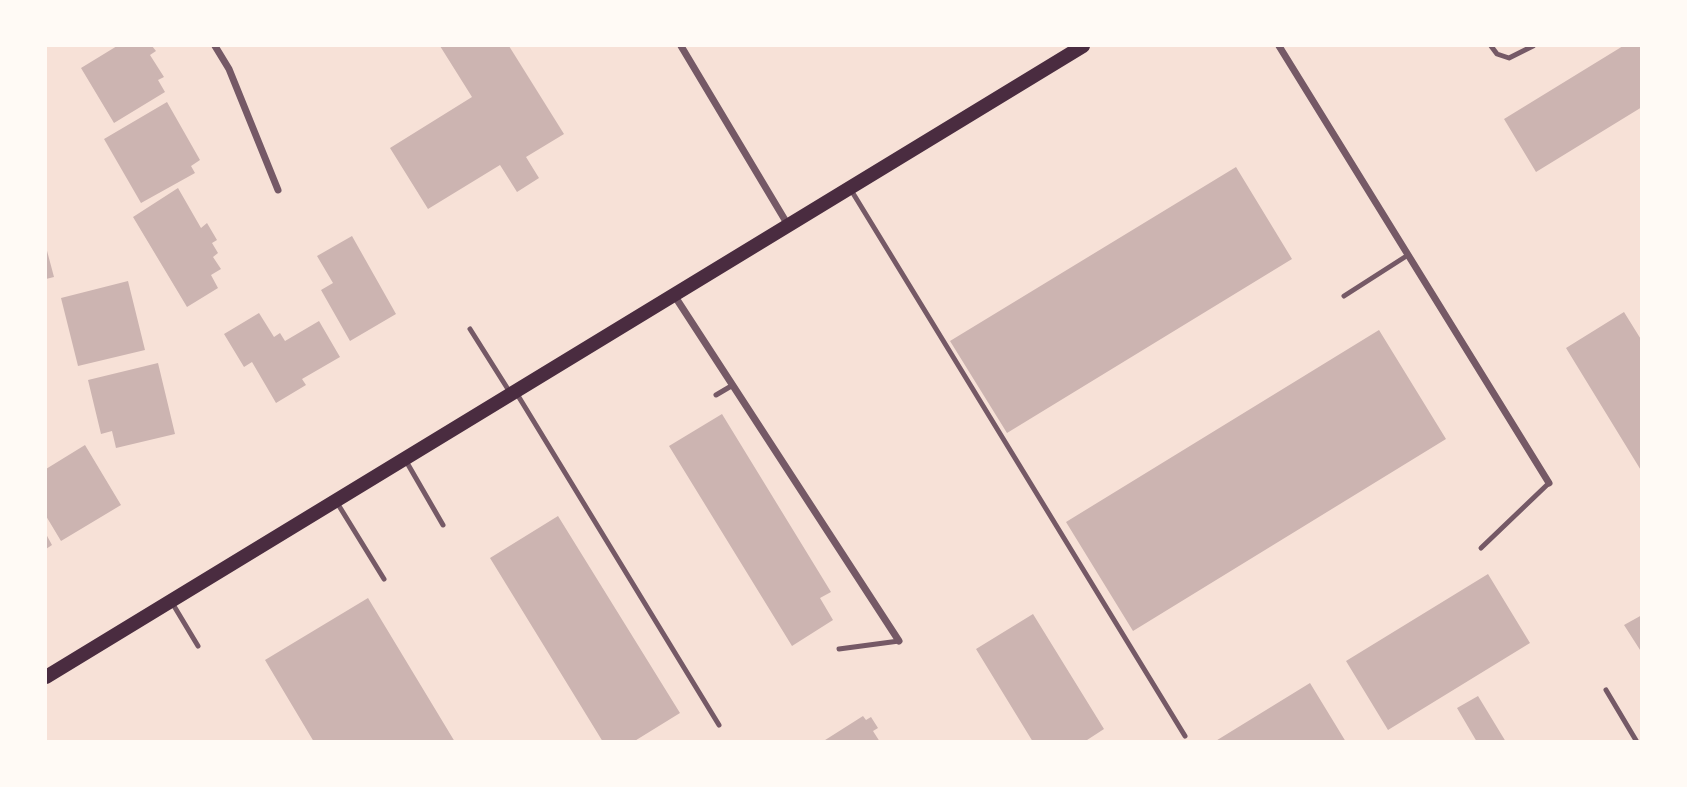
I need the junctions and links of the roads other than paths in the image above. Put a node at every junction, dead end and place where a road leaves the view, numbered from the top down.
1 (215, 46) edge
2 (681, 46) edge
3 (1083, 46) edge
4 (1279, 46) edge
5 (1492, 46) edge
6 (1533, 46) edge
7 (849, 188) junction
8 (278, 190) dead end
9 (788, 225) junction
10 (1408, 255) junction
11 (674, 294) junction
12 (1344, 296) dead end
13 (470, 329) dead end
14 (733, 385) junction
15 (513, 392) junction
16 (716, 395) dead end
17 (404, 459) junction
18 (1549, 483) joint
19 (336, 501) junction
20 (443, 525) dead end
21 (1481, 548) dead end
22 (384, 579) dead end
23 (171, 601) junction
24 (900, 641) joint
25 (198, 646) dead end
26 (839, 649) dead end
27 (46, 677) edge
28 (1605, 690) dead end
29 (719, 725) dead end
30 (1185, 736) dead end
31 (1637, 741) edge

1 - 8 street
2 - 9 street
3 - 7 main road
4 - 10 street
5 - 6 lane
7 - 9 main road
7 - 30 lane
9 - 11 main road
10 - 12 lane
10 - 18 street
11 - 14 street
11 - 15 main road
13 - 15 lane
14 - 16 lane
14 - 24 street
15 - 17 main road
15 - 29 lane
17 - 19 main road
17 - 20 lane
18 - 21 lane
19 - 22 lane
19 - 23 main road
23 - 25 lane
23 - 27 main road
24 - 26 lane
28 - 31 lane

